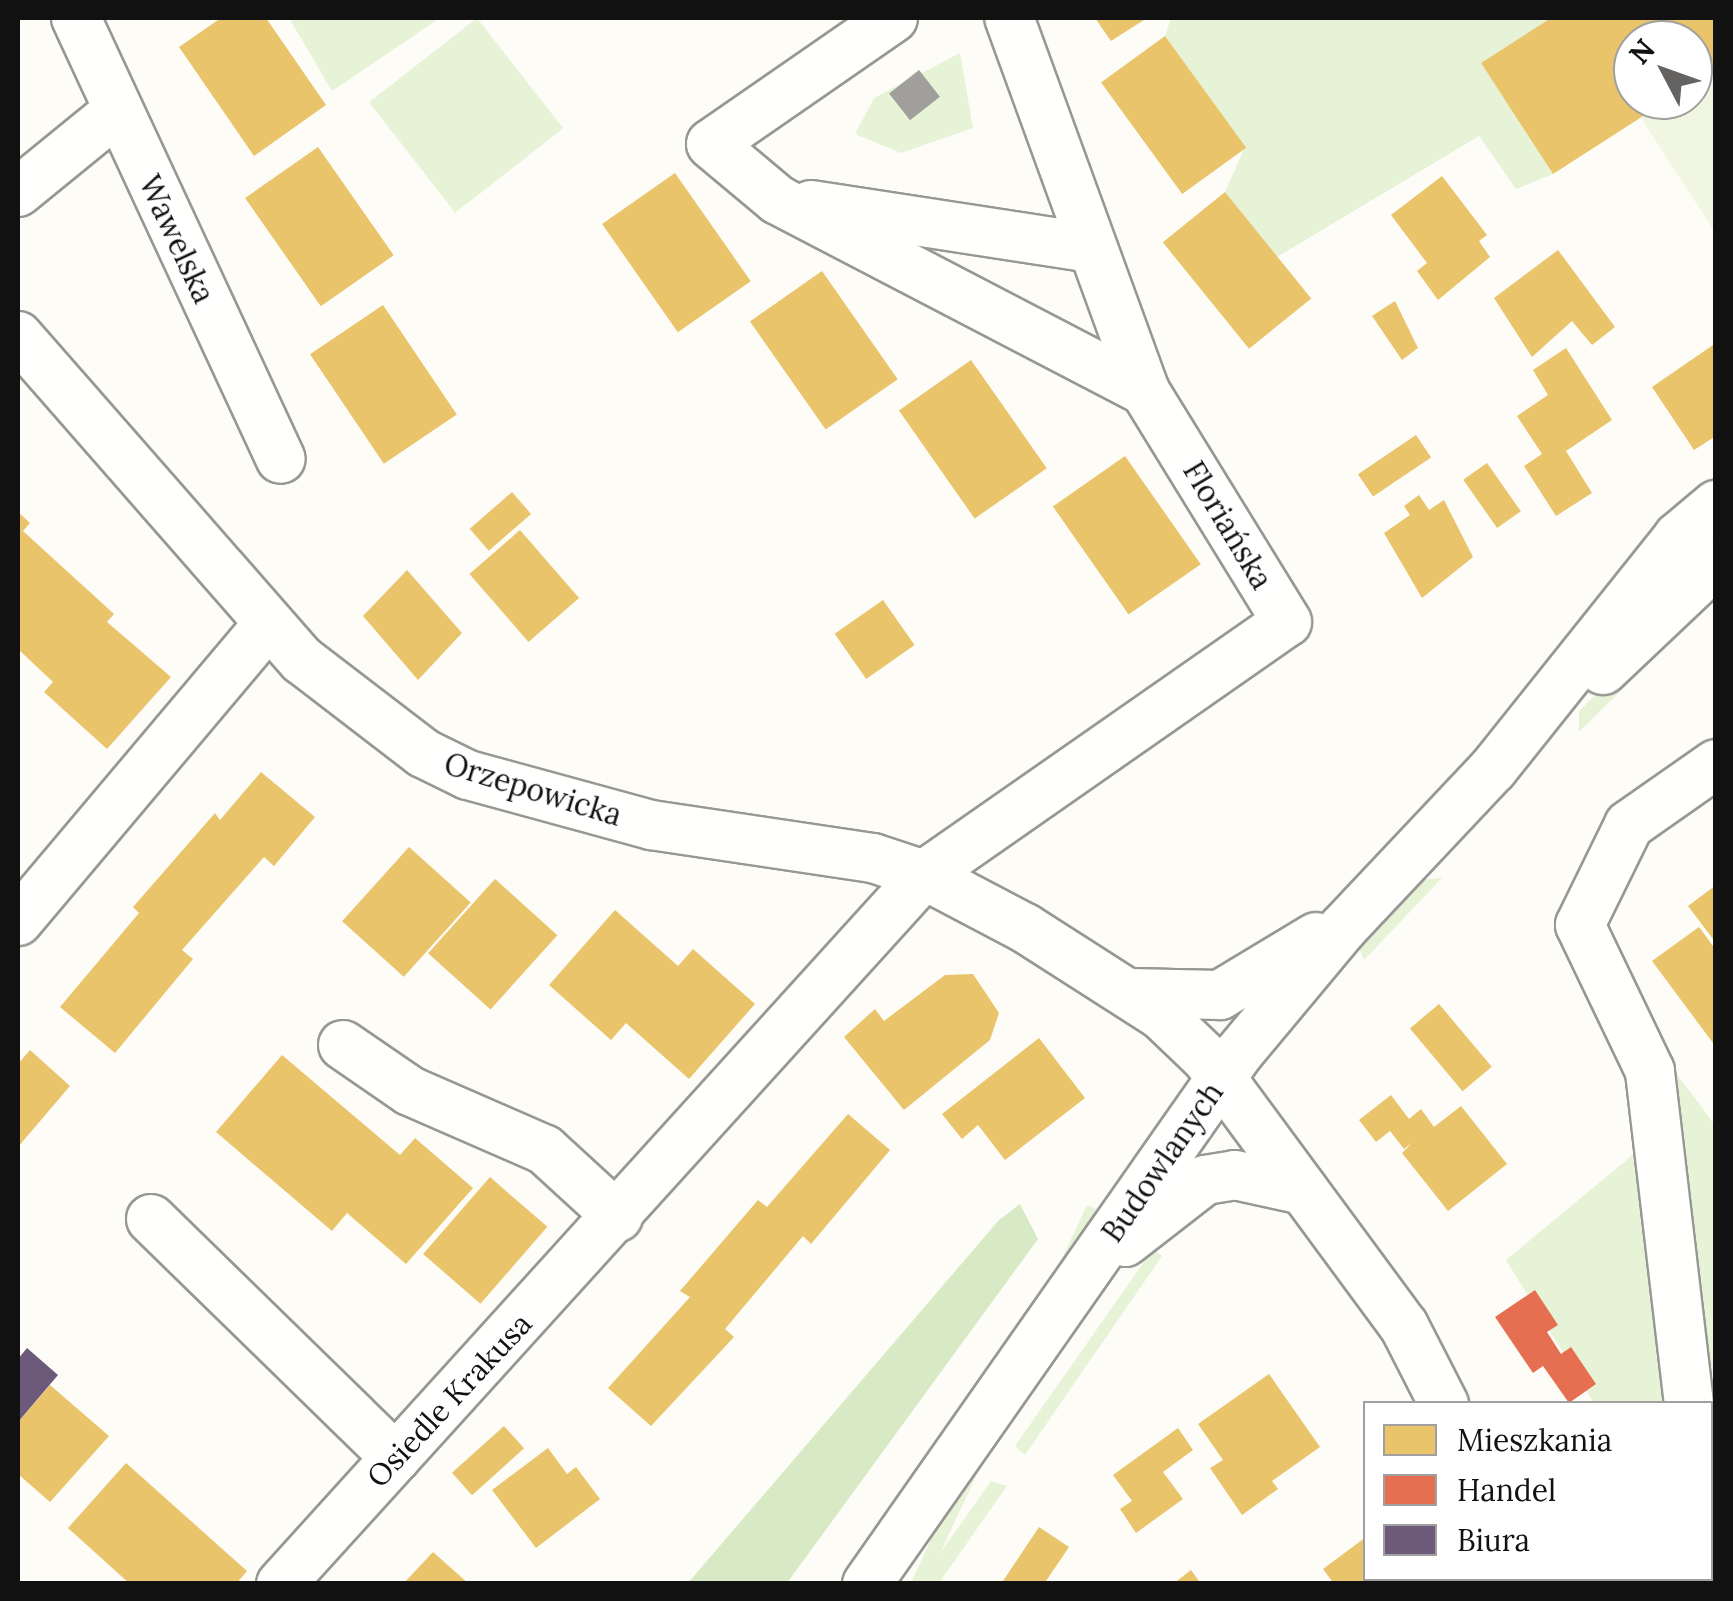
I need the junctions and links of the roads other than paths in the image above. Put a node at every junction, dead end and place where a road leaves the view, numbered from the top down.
1 (76, 18) edge
2 (893, 18) edge
3 (1008, 18) edge
4 (116, 112) junction
5 (18, 192) edge
6 (778, 200) junction
7 (1092, 248) junction
8 (18, 336) edge
9 (1145, 390) junction
10 (282, 459) dead end
11 (1716, 505) edge
12 (1716, 563) edge
13 (268, 624) junction
14 (1716, 764) edge
15 (1492, 769) junction
16 (924, 875) junction
17 (1360, 908) junction
18 (18, 921) edge
19 (1130, 992) junction
20 (343, 1045) dead end
21 (1221, 1079) junction
22 (1303, 1190) junction
23 (618, 1217) junction
24 (152, 1219) dead end
25 (1079, 1279) junction
26 (1442, 1401) edge
27 (1689, 1401) edge
28 (396, 1458) junction
29 (281, 1584) edge
30 (867, 1584) edge

1 - 4 street, Wawelska
2 - 6 street
3 - 7 street, Floriańska
4 - 5 street
4 - 10 street, Wawelska
6 - 7 street
6 - 9 street
7 - 9 street, Floriańska
8 - 13 street, Orzepowicka
9 - 16 street, Floriańska
11 - 15 street, Budowlanych
12 - 15 street, Budowlanych
13 - 16 street, Orzepowicka
13 - 18 street
14 - 27 street
15 - 17 street, Budowlanych
16 - 19 street, Orzepowicka
16 - 23 street, Osiedle Krakusa
17 - 19 street, Orzepowicka
17 - 21 street, Budowlanych
19 - 21 street, Orzepowicka
20 - 23 street
21 - 22 street, Orzepowicka
21 - 25 street, Budowlanych
22 - 25 street
22 - 26 street, Orzepowicka
23 - 28 street, Osiedle Krakusa
24 - 28 street
25 - 30 street, Budowlanych
28 - 29 street, Osiedle Krakusa

